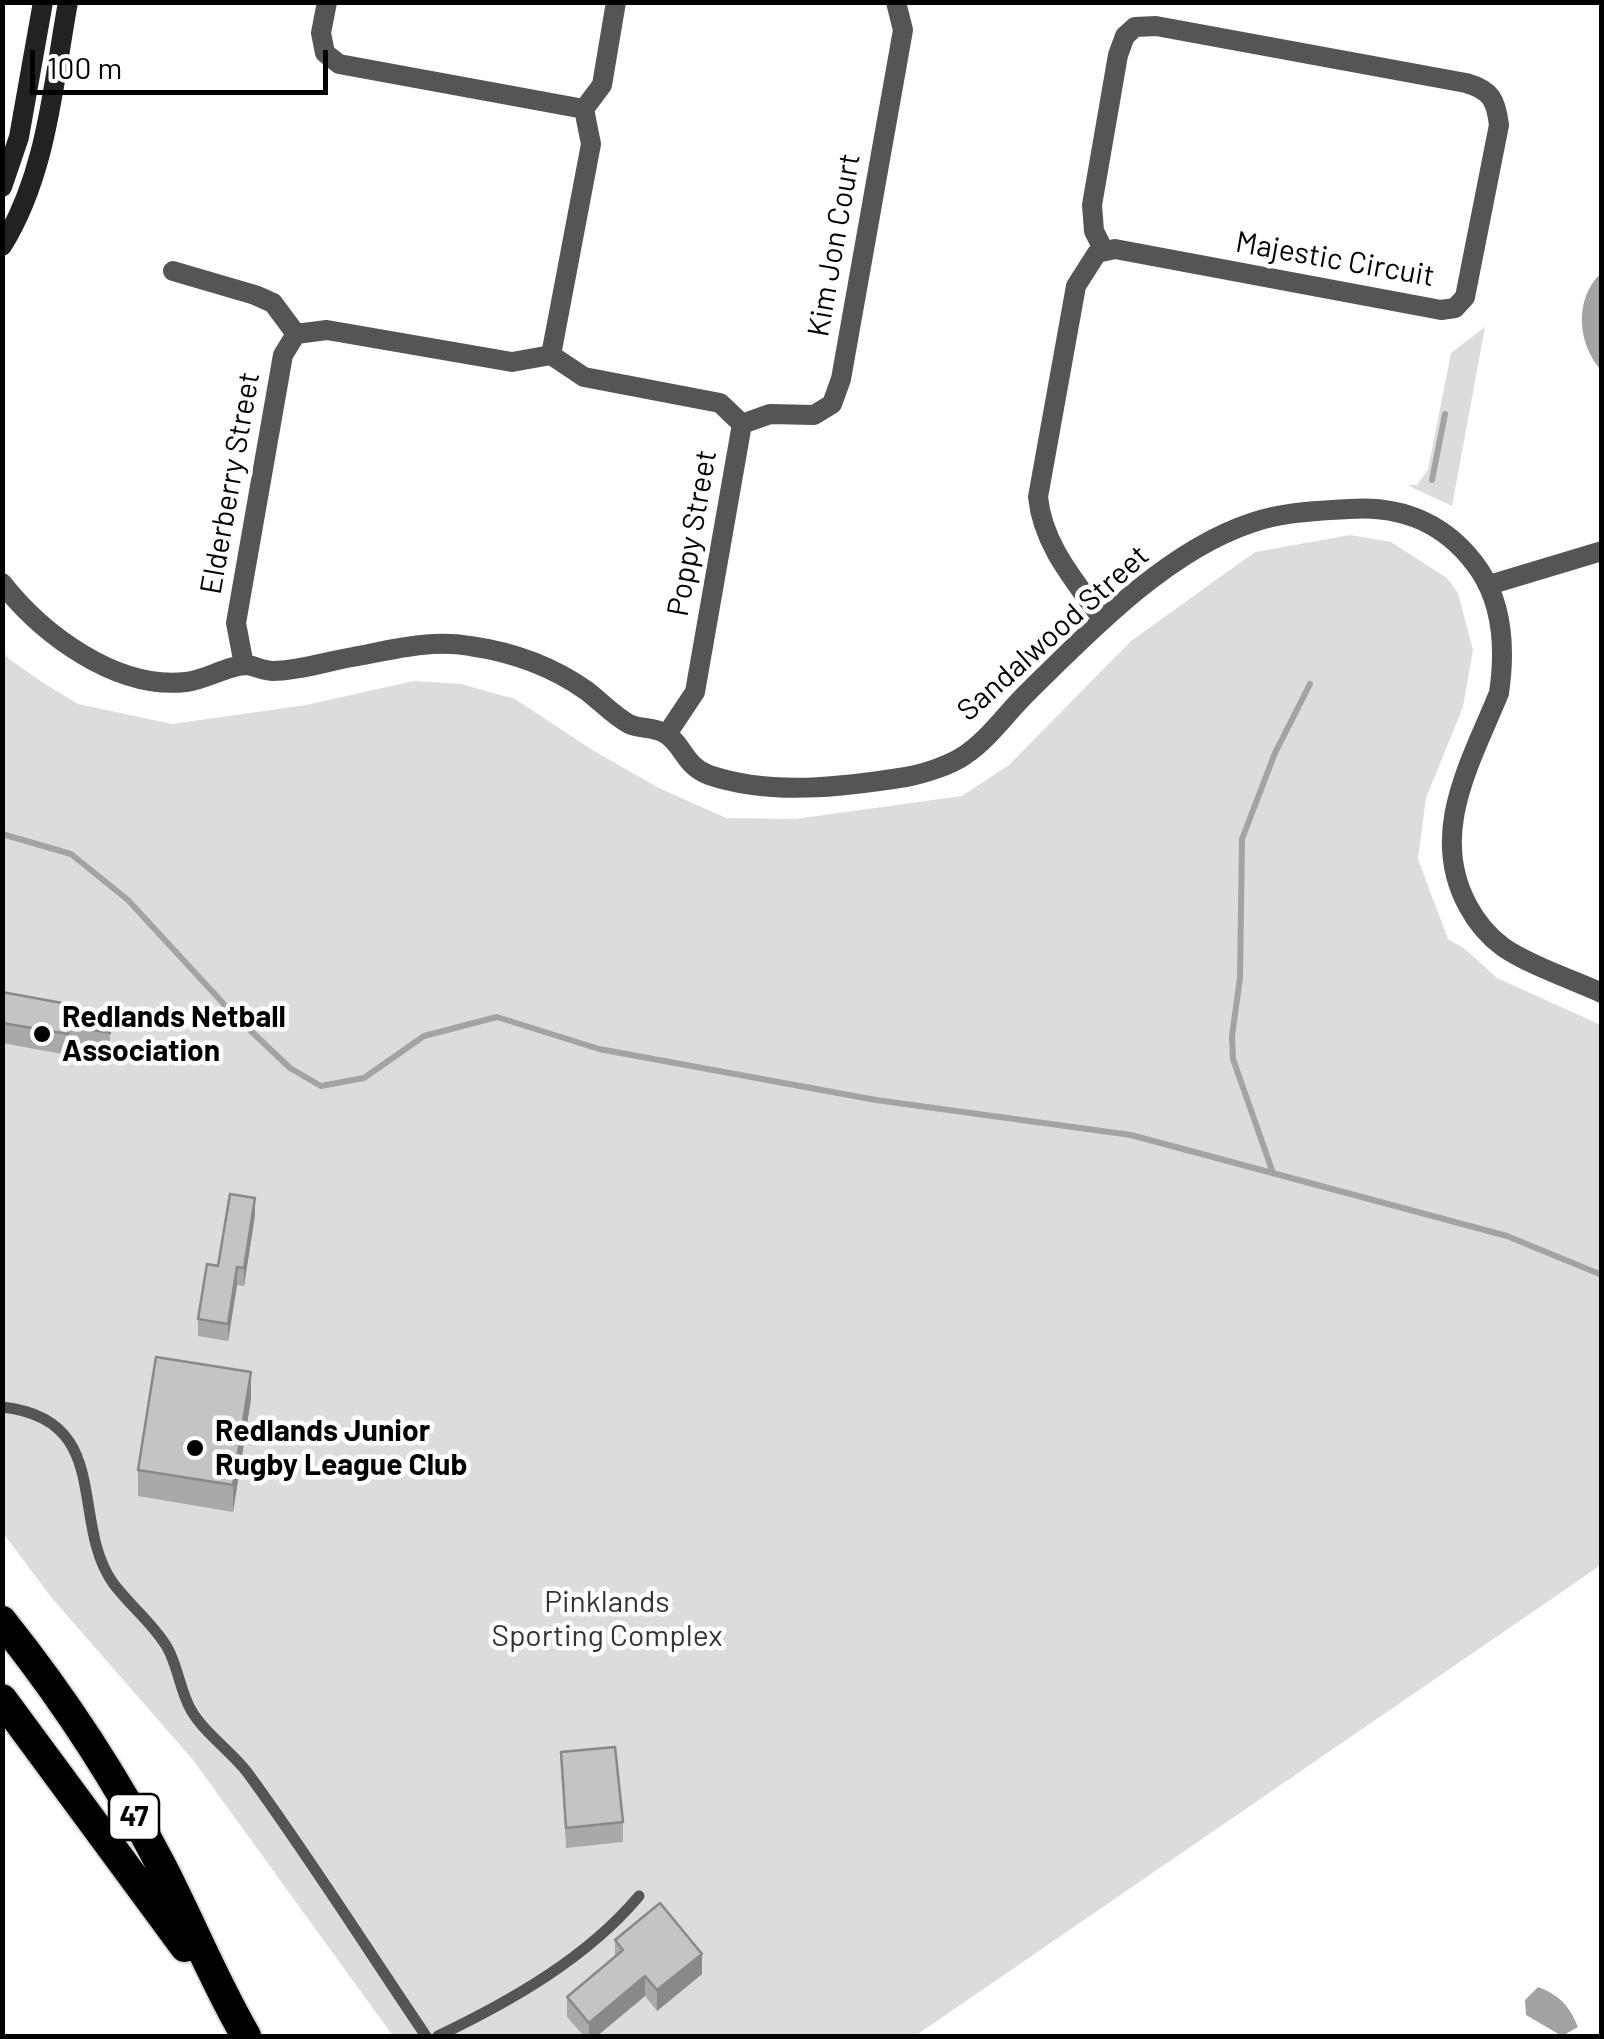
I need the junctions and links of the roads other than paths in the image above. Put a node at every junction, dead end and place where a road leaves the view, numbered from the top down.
1 (43, 2) edge
2 (68, 2) edge
3 (326, 2) edge
4 (616, 2) edge
5 (896, 2) edge
6 (584, 109) junction
7 (2, 186) edge
8 (2, 246) edge
9 (1104, 251) junction
10 (172, 272) dead end
11 (296, 334) junction
12 (551, 355) junction
13 (742, 424) junction
14 (1602, 551) edge
15 (2, 583) edge
16 (1489, 585) junction
17 (1104, 620) junction
18 (244, 665) junction
19 (667, 734) junction
20 (1602, 993) edge
21 (2, 1406) edge
22 (2, 1621) edge
23 (4, 1702) edge
24 (639, 1896) dead end
25 (243, 2032) edge
26 (426, 2036) edge
27 (438, 2036) edge

1 - 7 street
2 - 8 street
3 - 6 street
4 - 6 street
5 - 13 street, Kim Jon Court
6 - 12 street
9 - 9 street, Majestic Circuit
9 - 17 street
10 - 11 street
11 - 12 street
11 - 18 street, Elderberry Street
12 - 13 street, Poppy Street
13 - 19 street, Poppy Street
14 - 16 street
15 - 18 street, Sandalwood Street
16 - 17 street, Sandalwood Street
16 - 20 street
17 - 19 street, Sandalwood Street
18 - 19 street, Sandalwood Street
21 - 26 lane
22 - 25 highway, 47
23 - 25 highway, 47
24 - 27 lane

